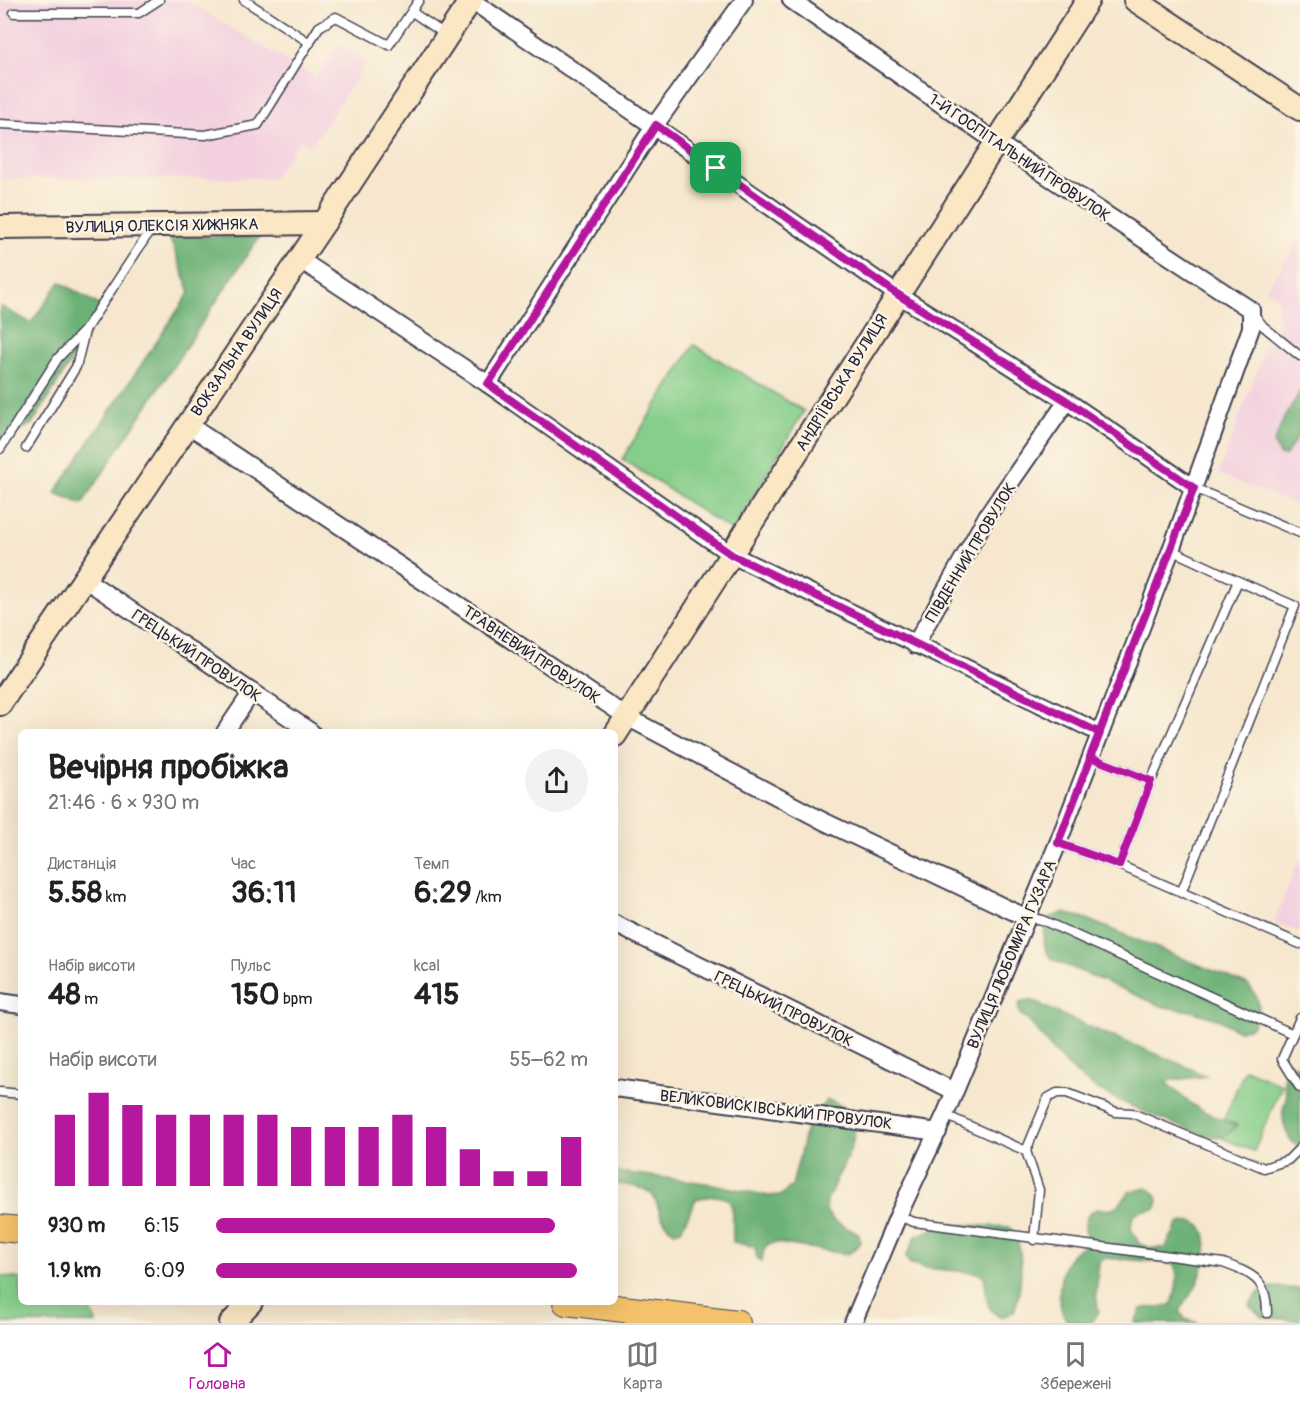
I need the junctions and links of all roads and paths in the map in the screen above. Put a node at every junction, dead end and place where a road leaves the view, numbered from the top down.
1 (159, 0) edge
2 (244, 0) edge
3 (419, 0) edge
4 (471, 0) edge
5 (744, 0) edge
6 (791, 0) edge
7 (1088, 0) edge
8 (1135, 0) edge
9 (412, 12) junction
10 (14, 13) dead end
11 (447, 36) junction
12 (310, 43) junction
13 (1300, 109) edge
14 (0, 124) edge
15 (656, 125) junction
16 (996, 142) junction
17 (324, 224) junction
18 (154, 225) junction
19 (0, 227) edge
20 (299, 259) junction
21 (897, 294) junction
22 (1251, 310) junction
23 (85, 330) junction
24 (1300, 356) edge
25 (488, 384) junction
26 (1067, 401) junction
27 (187, 424) junction
28 (26, 448) dead end
29 (0, 449) edge
30 (1194, 488) junction
31 (1300, 533) edge
32 (1171, 550) junction
33 (732, 555) junction
34 (83, 578) junction
35 (1238, 581) junction
36 (915, 645) junction
37 (252, 692) junction
38 (0, 704) edge
39 (621, 726) edge
40 (227, 729) edge
41 (307, 729) edge
42 (1100, 733) junction
43 (1090, 757) junction
44 (1151, 781) junction
45 (1058, 843) junction
46 (1119, 865) junction
47 (1181, 893) junction
48 (1025, 917) junction
49 (618, 925) edge
50 (1300, 944) edge
51 (0, 1002) edge
52 (18, 1005) edge
53 (1300, 1018) edge
54 (1293, 1034) junction
55 (618, 1088) edge
56 (1300, 1088) edge
57 (954, 1091) junction
58 (0, 1092) edge
59 (18, 1094) edge
60 (945, 1115) junction
61 (938, 1132) junction
62 (1300, 1148) edge
63 (1026, 1151) junction
64 (898, 1216) junction
65 (0, 1228) edge
66 (18, 1230) edge
67 (1034, 1240) junction
68 (248, 1305) edge
69 (590, 1305) edge
70 (1267, 1313) dead end
71 (231, 1323) edge
72 (737, 1323) edge
73 (853, 1323) edge

1 - 10 lane
2 - 12 lane
3 - 9 lane
4 - 11 street, ВОКЗАЛЬНА ВУЛИЦЯ
4 - 15 street
5 - 15 street
6 - 16 street, 1-Й ГОСПІТАЛЬНИЙ ПРОВУЛОК
7 - 16 street, АНДРІЇВСЬКА ВУЛИЦЯ
8 - 13 street
9 - 11 lane
9 - 12 lane
11 - 17 street, ВОКЗАЛЬНА ВУЛИЦЯ
12 - 14 lane
15 - 21 street
15 - 25 street
16 - 21 street, АНДРІЇВСЬКА ВУЛИЦЯ
16 - 22 street, 1-Й ГОСПІТАЛЬНИЙ ПРОВУЛОК
17 - 18 street, ВУЛИЦЯ ОЛЕКСІЯ ХИЖНЯКА
17 - 20 street, ВОКЗАЛЬНА ВУЛИЦЯ
18 - 19 street, ВУЛИЦЯ ОЛЕКСІЯ ХИЖНЯКА
18 - 23 lane
20 - 25 street
20 - 27 street, ВОКЗАЛЬНА ВУЛИЦЯ
21 - 26 street
21 - 33 street, АНДРІЇВСЬКА ВУЛИЦЯ
22 - 24 lane
22 - 30 street, ВУЛИЦЯ ЛЮБОМИРА ГУЗАРА
23 - 28 lane
23 - 29 lane
25 - 33 street
26 - 30 street
26 - 36 street, ПІВДЕННИЙ ПРОВУЛОК
27 - 34 street, ВОКЗАЛЬНА ВУЛИЦЯ
27 - 39 street, ТРАВНЕВИЙ ПРОВУЛОК
30 - 31 lane
30 - 32 street, ВУЛИЦЯ ЛЮБОМИРА ГУЗАРА
32 - 35 lane
32 - 42 street, ВУЛИЦЯ ЛЮБОМИРА ГУЗАРА
33 - 36 street
33 - 39 street, АНДРІЇВСЬКА ВУЛИЦЯ
34 - 37 street, ГРЕЦЬКИЙ ПРОВУЛОК
34 - 38 street, ВОКЗАЛЬНА ВУЛИЦЯ
35 - 44 lane
35 - 47 lane
36 - 42 street
37 - 40 street
37 - 41 street, ГРЕЦЬКИЙ ПРОВУЛОК
39 - 48 street, ТРАВНЕВИЙ ПРОВУЛОК
42 - 43 street, ВУЛИЦЯ ЛЮБОМИРА ГУЗАРА
43 - 44 lane
43 - 45 street, ВУЛИЦЯ ЛЮБОМИРА ГУЗАРА
44 - 46 lane
45 - 46 lane
45 - 48 street, ВУЛИЦЯ ЛЮБОМИРА ГУЗАРА
46 - 47 lane
47 - 50 lane
48 - 54 lane
48 - 57 street, ВУЛИЦЯ ЛЮБОМИРА ГУЗАРА
49 - 57 street, ГРЕЦЬКИЙ ПРОВУЛОК
51 - 52 street
53 - 54 lane
54 - 56 lane
55 - 61 street, ВЕЛИКОВИСКІВСЬКИЙ ПРОВУЛОК
57 - 60 street, ВУЛИЦЯ ЛЮБОМИРА ГУЗАРА
58 - 59 lane
60 - 61 street, ВУЛИЦЯ ЛЮБОМИРА ГУЗАРА
60 - 63 lane
61 - 64 street, ВУЛИЦЯ ЛЮБОМИРА ГУЗАРА
62 - 63 lane
63 - 67 lane
64 - 67 lane
64 - 73 street, ВУЛИЦЯ ЛЮБОМИРА ГУЗАРА
65 - 66 main road
67 - 70 lane
68 - 71 street
69 - 72 main road

